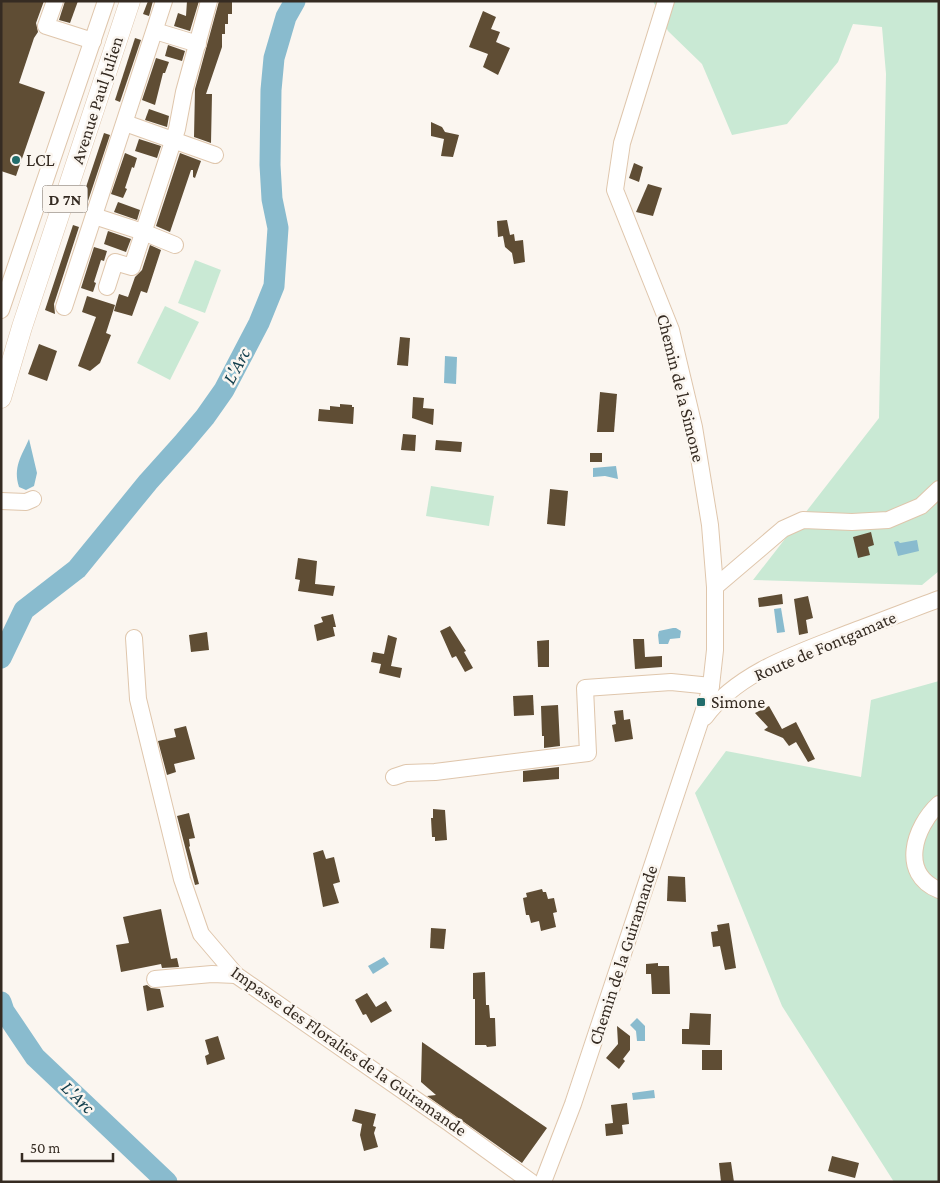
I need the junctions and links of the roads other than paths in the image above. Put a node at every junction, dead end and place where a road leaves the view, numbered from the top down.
1 (55, 1) edge
2 (106, 1) edge
3 (130, 1) edge
4 (164, 1) edge
5 (209, 1) edge
6 (666, 1) edge
7 (155, 30) junction
8 (93, 40) junction
9 (198, 44) junction
10 (125, 123) junction
11 (173, 141) junction
12 (215, 155) dead end
13 (94, 216) junction
14 (143, 232) junction
15 (175, 245) dead end
16 (107, 287) dead end
17 (64, 307) dead end
18 (2, 308) edge
19 (1, 398) edge
20 (939, 489) edge
21 (33, 499) dead end
22 (1, 501) edge
23 (715, 587) junction
24 (939, 599) edge
25 (134, 638) dead end
26 (711, 686) junction
27 (698, 727) junction
28 (394, 777) dead end
29 (939, 804) edge
30 (939, 890) edge
31 (236, 975) junction
32 (155, 979) dead end
33 (531, 1182) edge
34 (542, 1182) edge

1 - 8 street
2 - 8 street
3 - 19 main road, Avenue Paul Julien / D 7N
4 - 7 street
5 - 9 street
6 - 23 street, Chemin de la Simone
7 - 9 street
7 - 10 street
8 - 18 street
9 - 11 street
10 - 11 street
10 - 13 street
11 - 12 street
11 - 14 street
13 - 14 street
13 - 17 street
14 - 15 street
14 - 16 street
20 - 23 street
21 - 22 street
23 - 26 street, Chemin de la Simone
24 - 27 street, Route de Fontgamate
25 - 31 street, Impasse des Floralies de la Guiramande
26 - 27 street, Chemin de la Simone
26 - 28 street
27 - 34 street, Chemin de la Guiramande
29 - 30 street
31 - 32 street
31 - 33 street, Impasse des Floralies de la Guiramande

